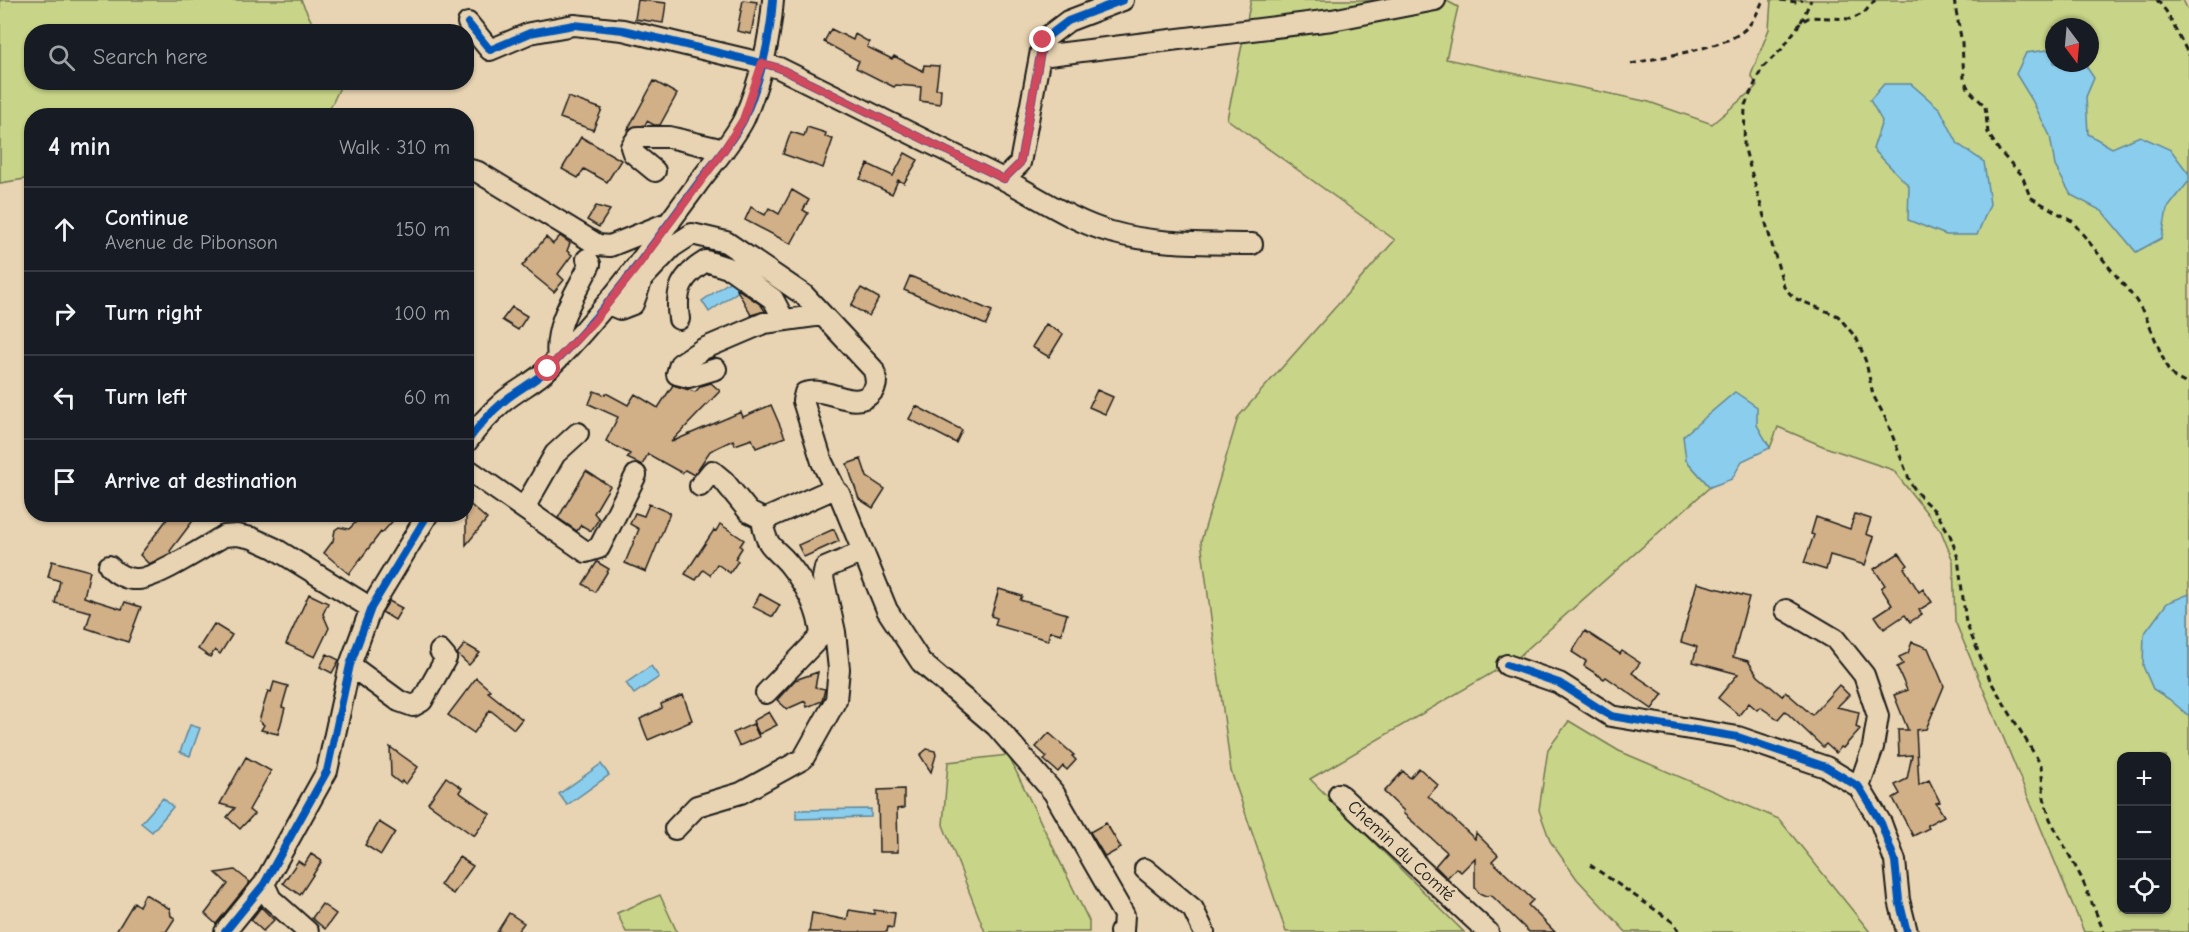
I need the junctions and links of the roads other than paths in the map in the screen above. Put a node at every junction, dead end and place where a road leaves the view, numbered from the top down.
1 (774, 0) edge
2 (1123, 0) edge
3 (1435, 0) edge
4 (474, 30) edge
5 (1041, 56) junction
6 (762, 63) junction
7 (724, 150) junction
8 (474, 171) edge
9 (655, 171) dead end
10 (1004, 179) junction
11 (670, 222) junction
12 (1252, 244) dead end
13 (587, 259) dead end
14 (608, 304) junction
15 (822, 315) junction
16 (679, 319) dead end
17 (784, 320) junction
18 (558, 359) junction
19 (716, 369) dead end
20 (474, 432) edge
21 (578, 433) dead end
22 (474, 474) edge
23 (636, 475) dead end
24 (700, 486) dead end
25 (836, 491) junction
26 (524, 508) junction
27 (767, 521) junction
28 (423, 522) edge
29 (863, 552) junction
30 (109, 566) dead end
31 (371, 608) junction
32 (1786, 610) dead end
33 (440, 651) dead end
34 (350, 665) junction
35 (1507, 665) dead end
36 (766, 693) dead end
37 (1859, 787) junction
38 (1339, 794) dead end
39 (675, 829) dead end
40 (1145, 869) dead end
41 (264, 884) junction
42 (225, 932) edge
43 (308, 932) edge
44 (1123, 932) edge
45 (1204, 932) edge
46 (1488, 932) edge
47 (1907, 932) edge

1 - 6 street
2 - 5 street
3 - 5 street
4 - 6 street
5 - 10 street
6 - 7 street
6 - 10 street
7 - 9 street
7 - 11 street
8 - 11 street
10 - 12 street
11 - 14 street
13 - 18 street
14 - 15 street
14 - 18 street
15 - 17 street
15 - 25 street
16 - 17 street
17 - 19 street
18 - 20 street
21 - 26 street
22 - 26 street
23 - 26 street
24 - 27 street
25 - 27 street
25 - 29 street
27 - 36 street
28 - 31 street
29 - 39 street
29 - 44 street
30 - 31 street
31 - 34 street
32 - 37 street
33 - 34 street
34 - 41 street
35 - 37 street
37 - 47 street
38 - 46 street, Chemin du Comté
40 - 45 street
41 - 42 street
41 - 43 street

